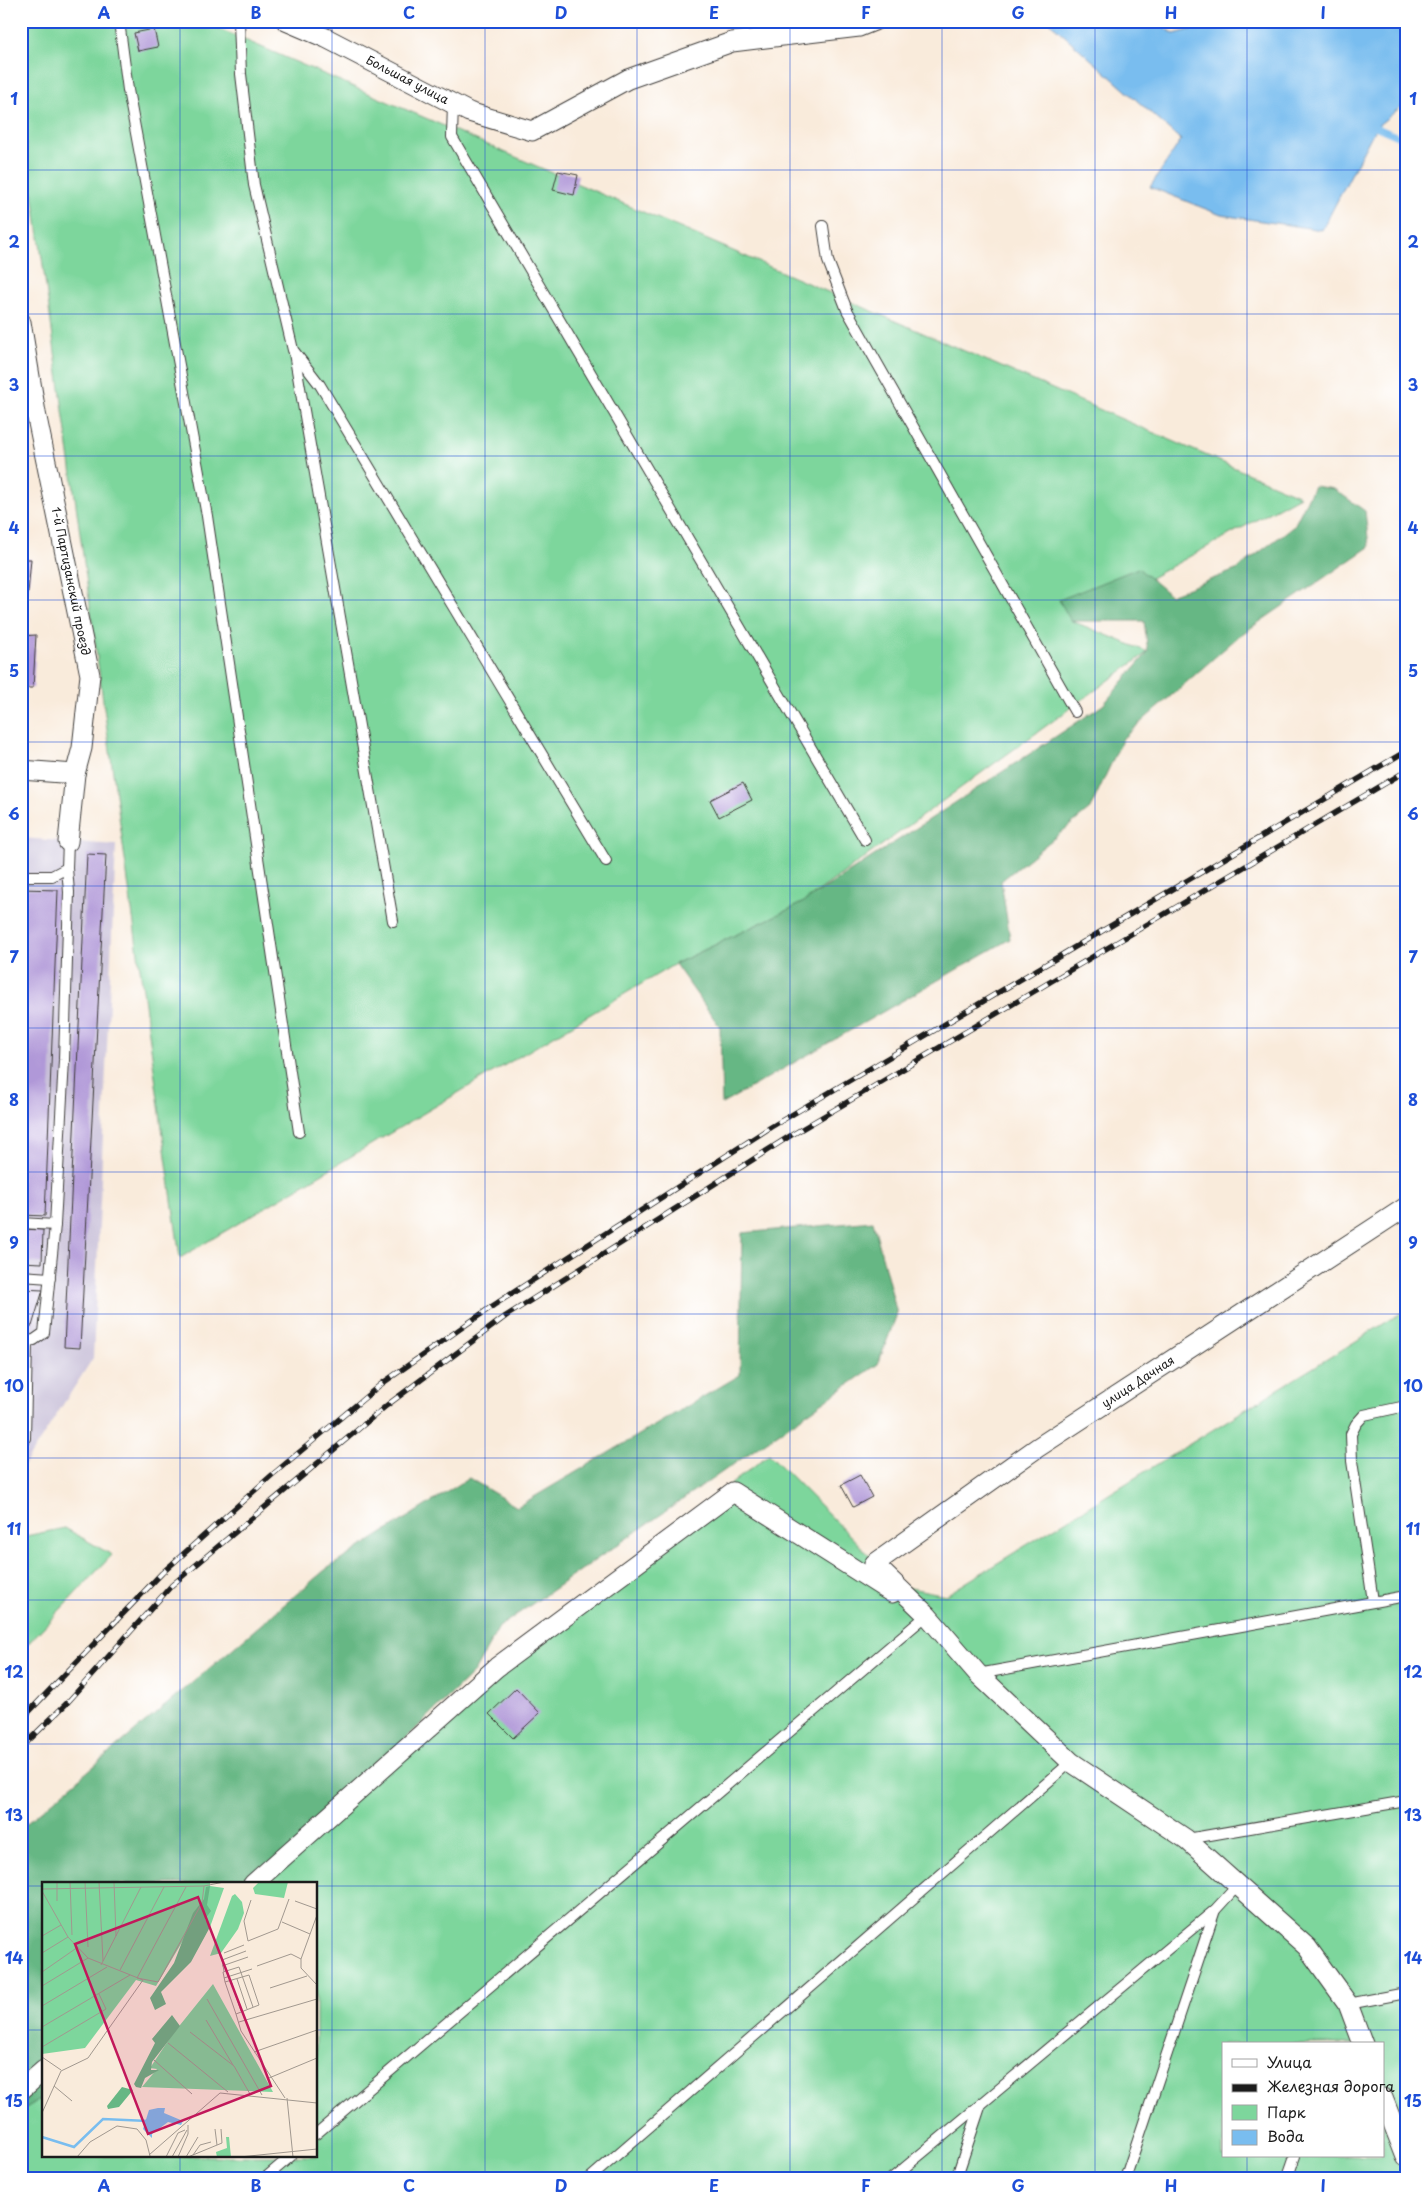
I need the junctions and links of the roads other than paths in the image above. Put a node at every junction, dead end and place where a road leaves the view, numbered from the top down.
1 (119, 21) edge
2 (239, 21) edge
3 (286, 21) edge
4 (874, 21) edge
5 (453, 103) junction
6 (823, 226) dead end
7 (21, 322) edge
8 (293, 350) junction
9 (28, 413) edge
10 (1075, 712) dead end
11 (21, 770) edge
12 (74, 774) junction
13 (866, 840) dead end
14 (68, 842) joint
15 (606, 861) dead end
16 (66, 868) junction
17 (21, 876) edge
18 (392, 921) dead end
19 (299, 1132) dead end
20 (1406, 1207) edge
21 (21, 1223) edge
22 (55, 1225) junction
23 (21, 1276) edge
24 (50, 1278) junction
25 (24, 1342) edge
26 (23, 1400) edge
27 (1406, 1406) edge
28 (21, 1448) edge
29 (1406, 1596) edge
30 (1373, 1602) junction
31 (927, 1615) junction
32 (978, 1674) junction
33 (1071, 1762) junction
34 (1406, 1801) edge
35 (1186, 1839) junction
36 (255, 1882) edge
37 (1238, 1885) junction
38 (1216, 1909) junction
39 (1406, 1993) edge
40 (1348, 2004) junction
41 (1362, 2042) edge
42 (42, 2072) edge
43 (21, 2090) edge
44 (1384, 2100) edge
45 (981, 2102) junction
46 (318, 2132) edge
47 (1405, 2153) edge
48 (288, 2158) edge
49 (1294, 2158) edge
50 (264, 2179) edge
51 (589, 2179) edge
52 (891, 2179) edge
53 (956, 2179) edge
54 (1125, 2179) edge
55 (1288, 2179) edge

1 - 19 lane
2 - 8 lane
3 - 5 street, Большая улица
4 - 5 street, Большая улица
5 - 13 lane
6 - 10 lane
7 - 9 street, 1-й Партизанский проезд
8 - 15 lane
8 - 18 lane
9 - 12 street, 1-й Партизанский проезд
11 - 12 street
12 - 14 street, 1-й Партизанский проезд
14 - 16 lane
16 - 17 lane
16 - 22 lane
20 - 31 street, улица Дачная
21 - 22 lane
22 - 24 lane
23 - 24 lane
24 - 25 lane
25 - 26 lane
26 - 28 lane
27 - 30 lane
29 - 30 lane
30 - 32 lane
31 - 32 street
31 - 36 street
31 - 46 lane
32 - 33 street
33 - 35 street
33 - 51 lane
34 - 35 lane
35 - 37 street
37 - 38 lane
37 - 40 street
38 - 45 lane
38 - 54 lane
39 - 40 lane
40 - 41 street
42 - 43 street
44 - 47 street
45 - 52 lane
45 - 53 lane
48 - 50 lane
49 - 55 lane

